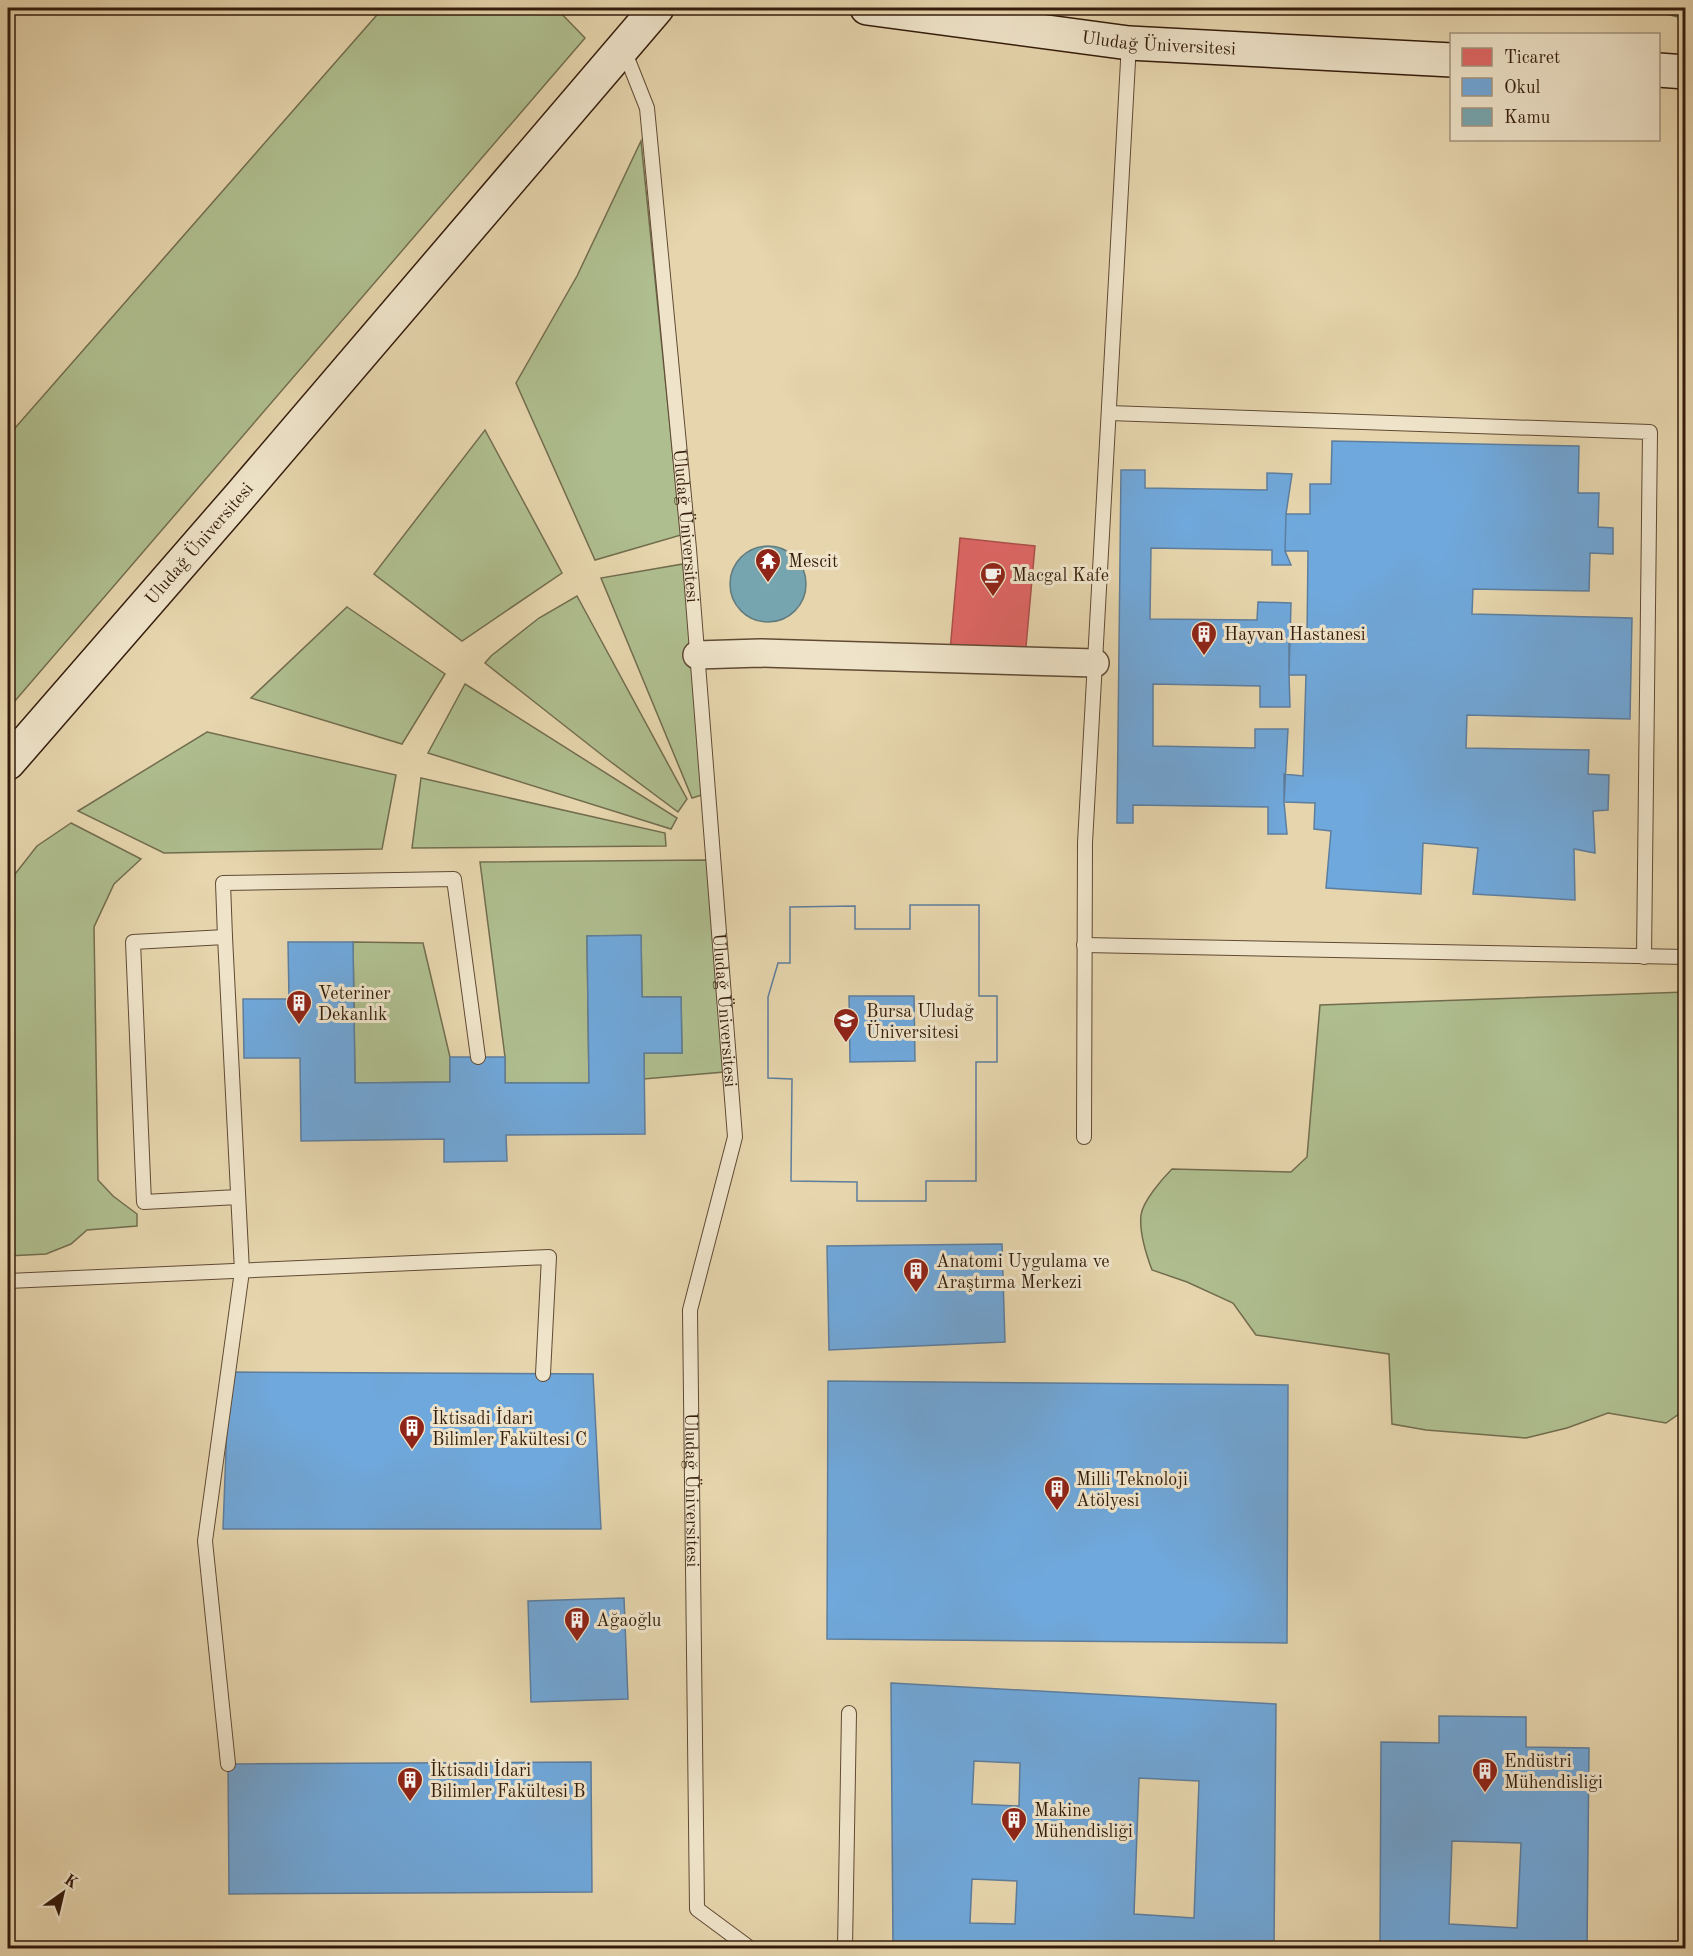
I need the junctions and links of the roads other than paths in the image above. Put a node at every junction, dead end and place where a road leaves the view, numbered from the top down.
1 (657, 8) edge
2 (867, 8) edge
3 (1129, 43) junction
4 (623, 48) junction
5 (1450, 60) edge
6 (1660, 70) edge
7 (1686, 72) edge
8 (1109, 412) junction
9 (697, 655) junction
10 (1095, 663) junction
11 (8, 764) edge
12 (225, 937) junction
13 (1084, 945) junction
14 (1644, 957) junction
15 (1686, 957) edge
16 (478, 1057) dead end
17 (1084, 1137) dead end
18 (238, 1197) junction
19 (242, 1271) junction
20 (8, 1281) edge
21 (543, 1374) dead end
22 (849, 1713) dead end
23 (228, 1764) dead end
24 (746, 1948) edge
25 (845, 1948) edge

1 - 4 street, Uludağ Üniversitesi
2 - 3 street, Uludağ Üniversitesi
3 - 5 street, Uludağ Üniversitesi
3 - 8 lane
4 - 9 lane, Uludağ Üniversitesi
4 - 11 street, Uludağ Üniversitesi
6 - 7 street
8 - 10 lane
8 - 14 lane
9 - 10 street
9 - 24 lane, Uludağ Üniversitesi
10 - 13 lane
12 - 16 lane
12 - 18 lane
12 - 18 lane
13 - 14 lane
13 - 17 lane
14 - 15 lane
18 - 19 lane
19 - 20 lane
19 - 21 lane
19 - 23 lane
22 - 25 lane

